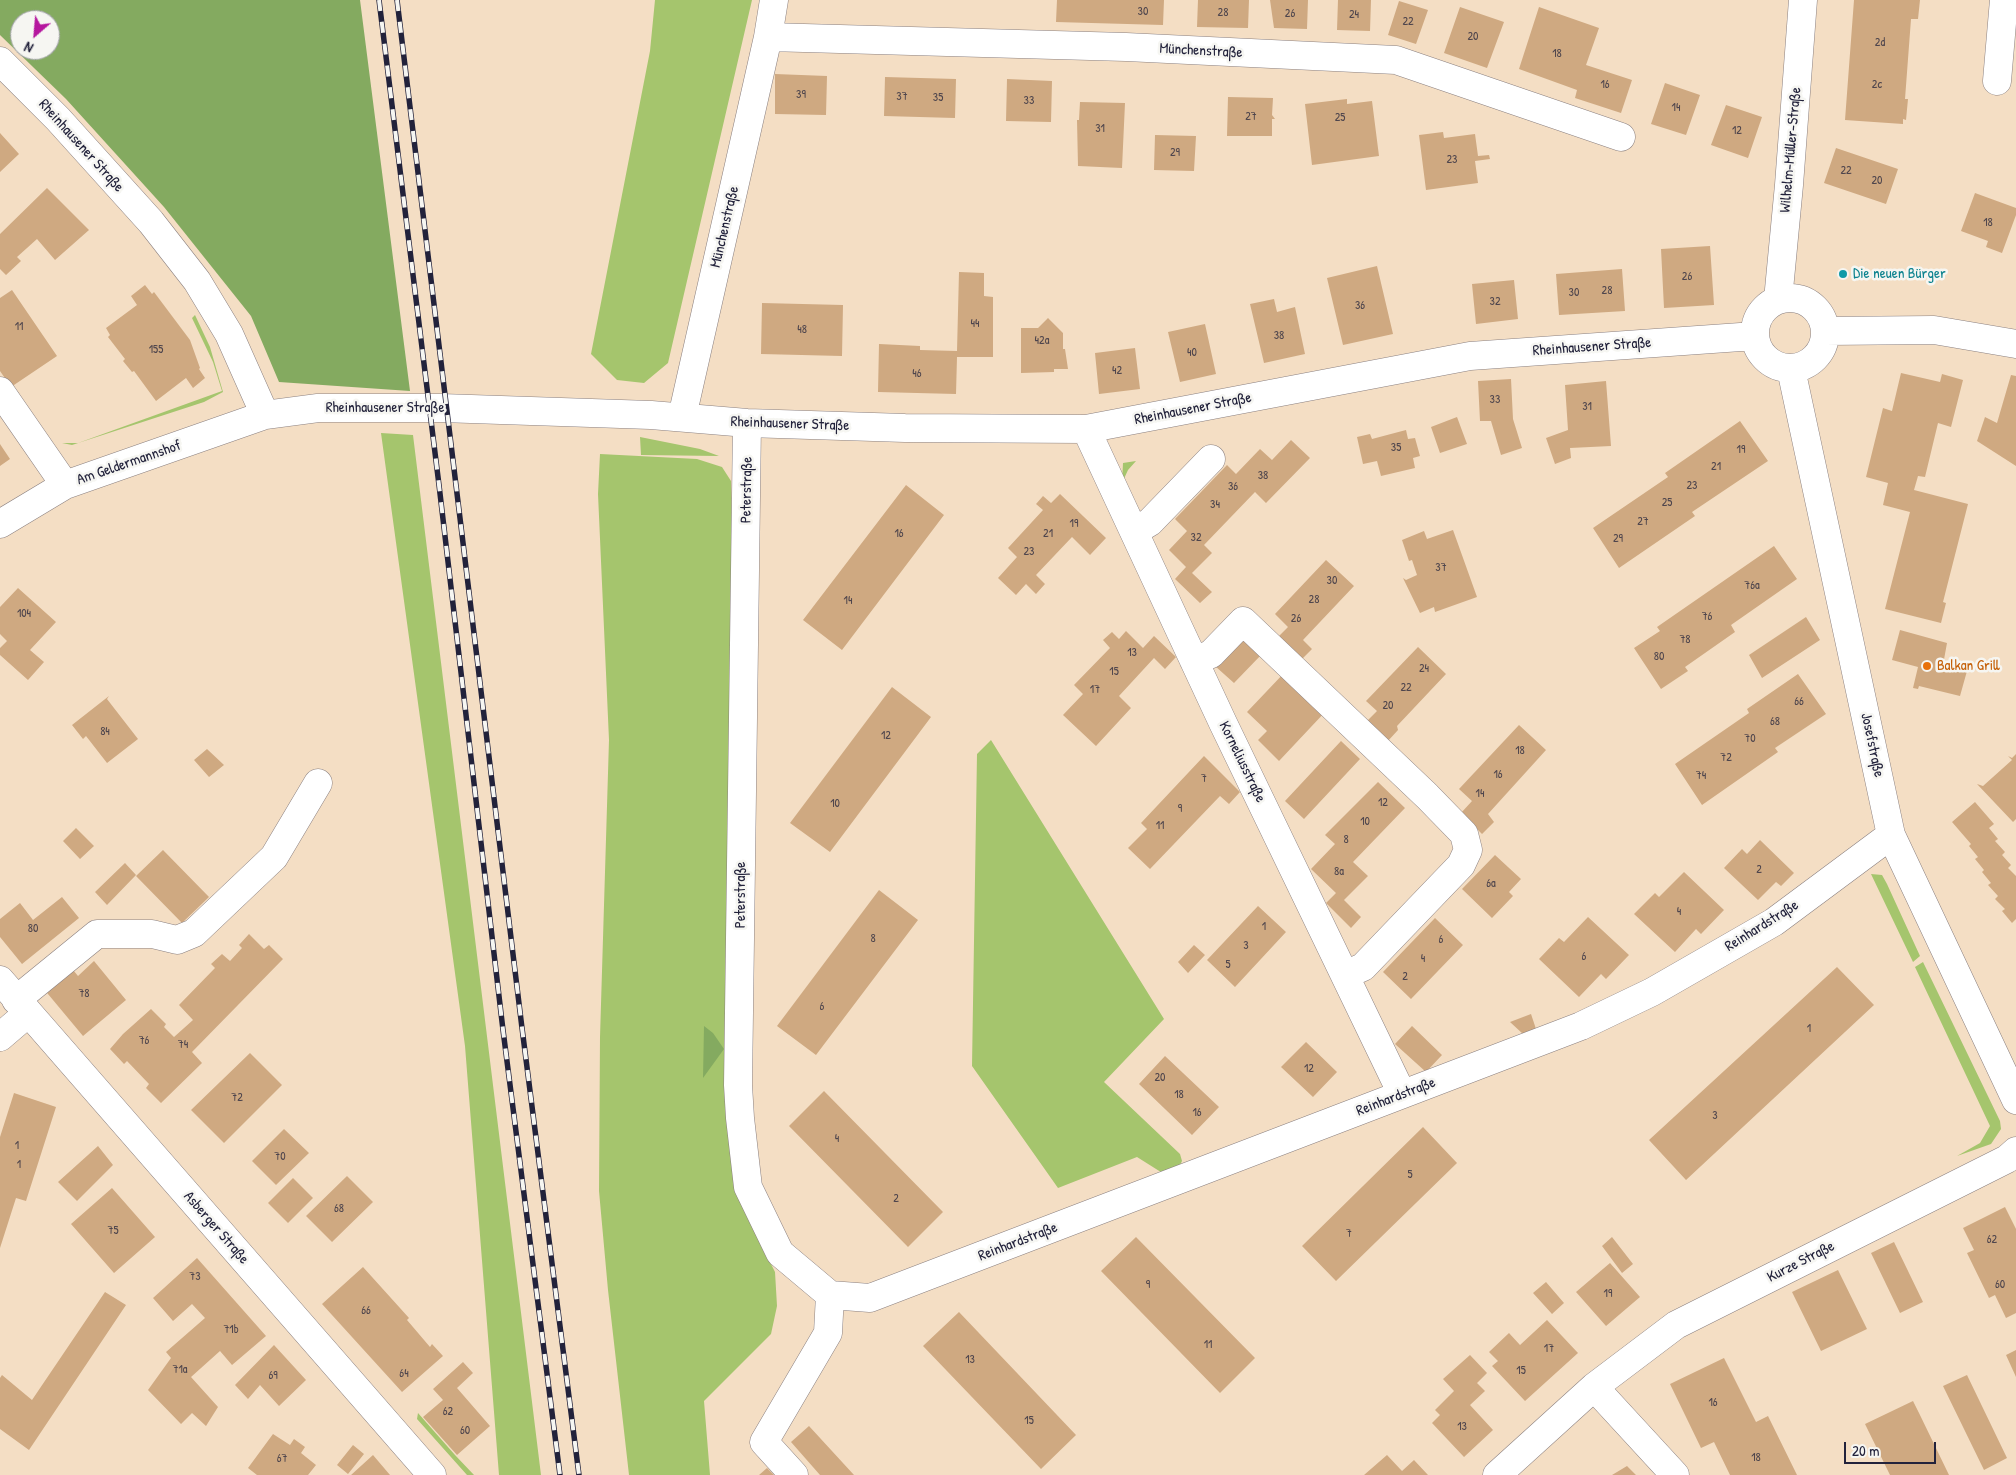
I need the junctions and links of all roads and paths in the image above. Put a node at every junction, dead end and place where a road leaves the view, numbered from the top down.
1 (774, 0) edge
2 (1803, 0) edge
3 (2004, 0) edge
4 (768, 37) junction
5 (0, 61) edge
6 (1997, 81) dead end
7 (1621, 137) dead end
8 (1778, 300) junction
9 (1825, 331) junction
10 (1755, 336) junction
11 (2016, 344) edge
12 (1791, 369) junction
13 (0, 391) edge
14 (265, 415) junction
15 (682, 418) junction
16 (747, 423) junction
17 (1086, 429) junction
18 (1211, 459) dead end
19 (65, 485) junction
20 (0, 524) edge
21 (1135, 531) junction
22 (1194, 662) junction
23 (318, 783) dead end
24 (1891, 835) junction
25 (1345, 975) junction
26 (14, 998) edge
27 (0, 1037) edge
28 (1402, 1094) junction
29 (2016, 1100) edge
30 (2016, 1152) edge
31 (830, 1295) junction
32 (1594, 1387) junction
33 (432, 1475) edge
34 (794, 1475) edge
35 (1497, 1475) edge
36 (1675, 1475) edge

1 - 4 street, Münchenstraße
2 - 8 street, Wilhelm-Müller-Straße
3 - 6 street
4 - 7 street, Münchenstraße
4 - 15 street, Münchenstraße
5 - 14 street, Rheinhausener Straße
8 - 9 street
8 - 10 street
9 - 11 street
9 - 12 street
10 - 12 street
10 - 17 street, Rheinhausener Straße
12 - 24 street, Josefstraße
13 - 19 street
14 - 15 street, Rheinhausener Straße
14 - 19 street, Am Geldermannshof
15 - 16 street, Rheinhausener Straße
16 - 17 street, Rheinhausener Straße
16 - 31 street, Peterstraße
17 - 21 street, Korneliusstraße
18 - 21 street
19 - 20 street, Am Geldermannshof
21 - 22 street, Korneliusstraße
22 - 25 street, Korneliusstraße
22 - 25 street
23 - 26 street
24 - 28 street, Reinhardstraße
24 - 29 street, Josefstraße
25 - 28 street, Korneliusstraße
26 - 27 street
26 - 33 street, Asberger Straße
28 - 31 street, Reinhardstraße
30 - 32 street, Kurze Straße
31 - 34 street
32 - 35 street, Kurze Straße
32 - 36 street

